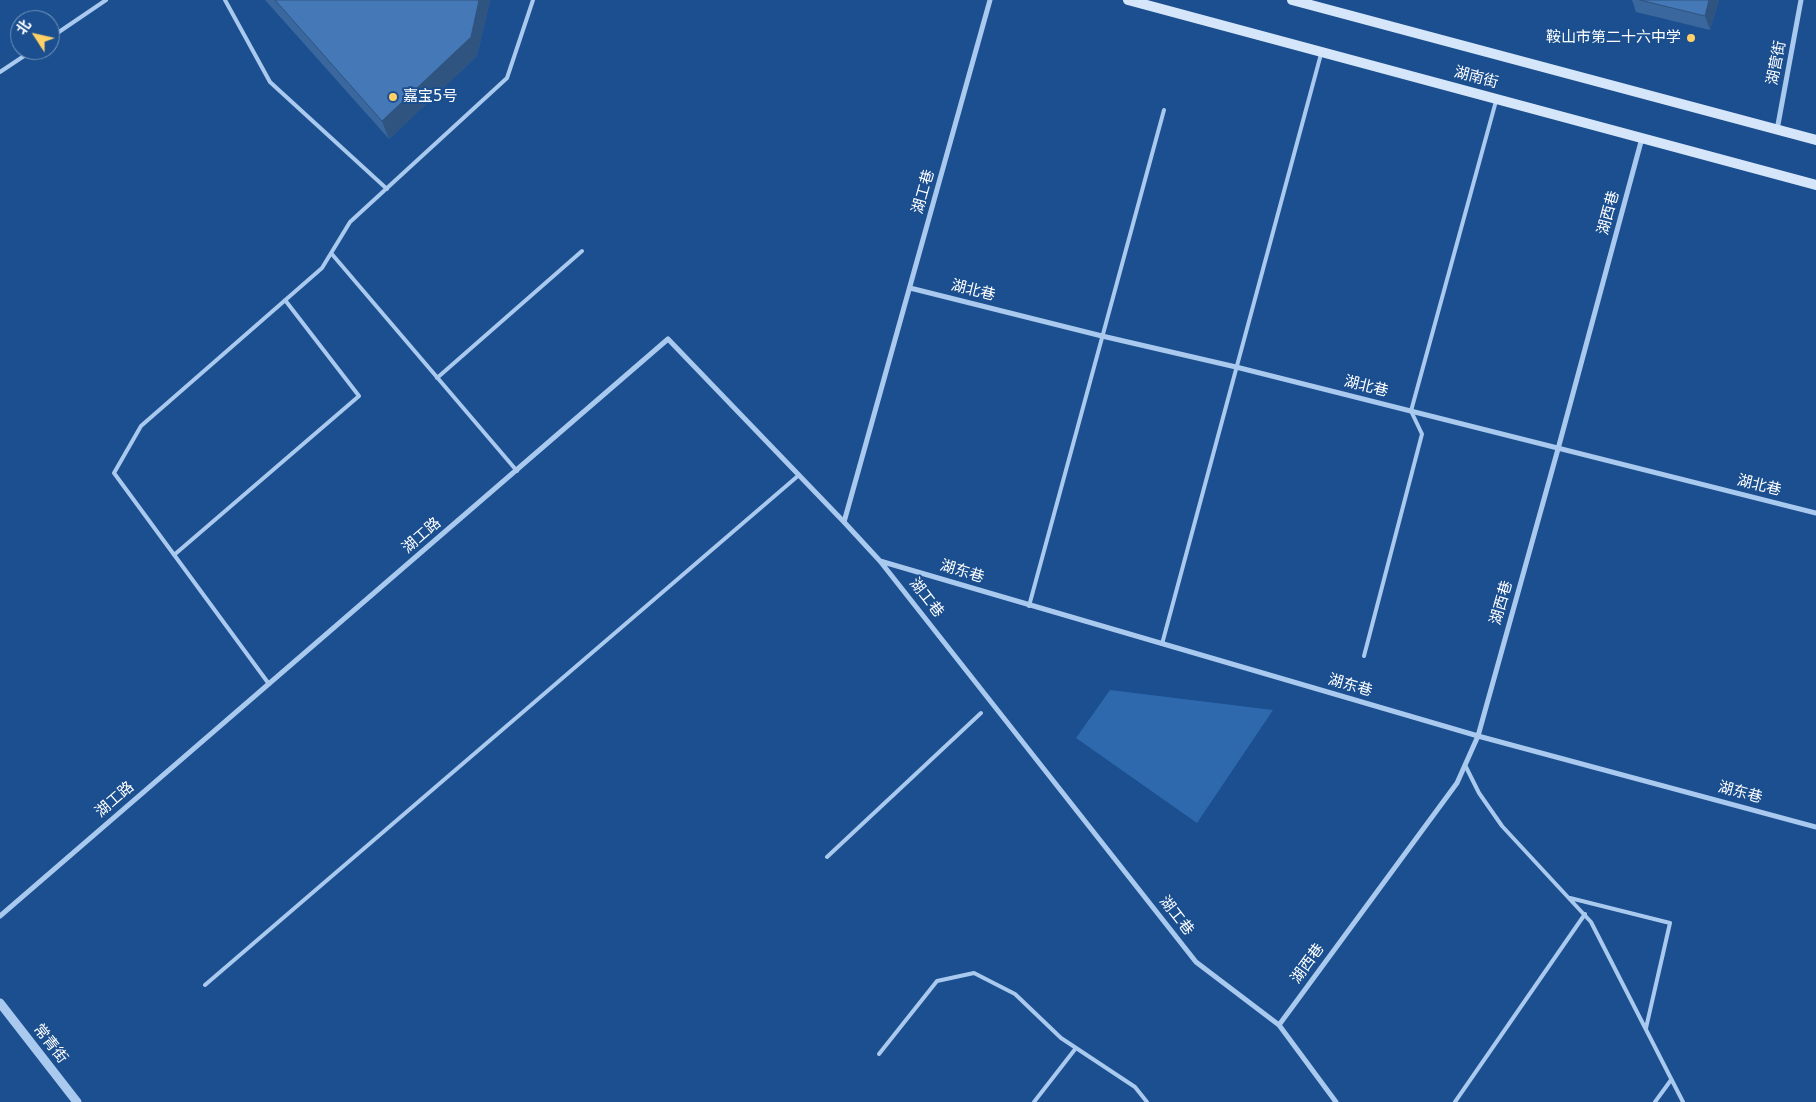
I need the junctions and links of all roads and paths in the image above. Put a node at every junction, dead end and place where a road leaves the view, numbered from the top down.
1 (106, 0) edge
2 (225, 0) edge
3 (533, 0) edge
4 (990, 0) edge
5 (1128, 0) edge
6 (1292, 0) edge
7 (1801, 0) edge
8 (60, 31) edge
9 (1322, 52) junction
10 (18, 60) edge
11 (0, 72) edge
12 (1497, 99) junction
13 (1164, 110) dead end
14 (1777, 130) junction
15 (1642, 138) junction
16 (1816, 140) edge
17 (1816, 185) edge
18 (387, 189) junction
19 (582, 251) dead end
20 (331, 253) junction
21 (910, 288) junction
22 (285, 300) junction
23 (1102, 336) junction
24 (1236, 367) junction
25 (437, 378) junction
26 (1411, 412) junction
27 (1558, 449) junction
28 (517, 471) junction
29 (799, 475) junction
30 (1816, 513) edge
31 (844, 522) junction
32 (174, 555) junction
33 (880, 561) junction
34 (1029, 606) junction
35 (1162, 644) junction
36 (1364, 656) dead end
37 (268, 684) junction
38 (981, 713) dead end
39 (1478, 736) junction
40 (1465, 765) junction
41 (1816, 827) edge
42 (827, 857) dead end
43 (1570, 898) junction
44 (1584, 914) junction
45 (0, 916) edge
46 (205, 985) dead end
47 (0, 1003) edge
48 (1279, 1025) junction
49 (1646, 1028) junction
50 (1076, 1048) junction
51 (879, 1054) dead end
52 (1671, 1080) junction
53 (77, 1102) edge
54 (1034, 1102) edge
55 (1147, 1102) edge
56 (1336, 1102) edge
57 (1455, 1102) edge
58 (1655, 1102) edge
59 (1682, 1102) edge

1 - 8 lane
2 - 18 lane
3 - 18 lane
4 - 21 street, 湖工巷
5 - 9 main road, 湖南街
6 - 14 main road, 湖南街
7 - 14 street, 湖营街
9 - 12 main road, 湖南街
9 - 24 lane
10 - 11 lane
12 - 15 main road, 湖南街
12 - 26 lane
13 - 23 lane
14 - 16 main road, 湖南街
15 - 17 main road, 湖南街
15 - 27 street, 湖西巷
18 - 20 lane
19 - 25 lane
20 - 22 lane
20 - 25 lane
21 - 23 street, 湖北巷
21 - 31 street, 湖工巷
22 - 32 lane
22 - 32 lane
23 - 24 street, 湖北巷
23 - 34 lane
24 - 26 street, 湖北巷
24 - 35 lane
25 - 28 lane
26 - 27 street, 湖北巷
26 - 36 lane
27 - 30 street, 湖北巷
27 - 39 street, 湖西巷
28 - 29 street, 湖工路
28 - 37 street, 湖工路
29 - 31 street, 湖工路
29 - 46 lane
31 - 33 street, 湖工巷
32 - 37 lane
33 - 34 street, 湖东巷
33 - 48 street, 湖工巷
34 - 35 street, 湖东巷
35 - 39 street, 湖东巷
37 - 45 street, 湖工路
38 - 42 lane
39 - 40 street, 湖西巷
39 - 41 street, 湖东巷
40 - 43 lane
40 - 48 street, 湖西巷
43 - 44 lane
43 - 49 lane
44 - 49 lane
44 - 57 lane
47 - 53 street, 常青街
48 - 56 street, 湖工巷
49 - 52 lane
50 - 51 lane
50 - 54 lane
50 - 55 lane
52 - 58 lane
52 - 59 lane

